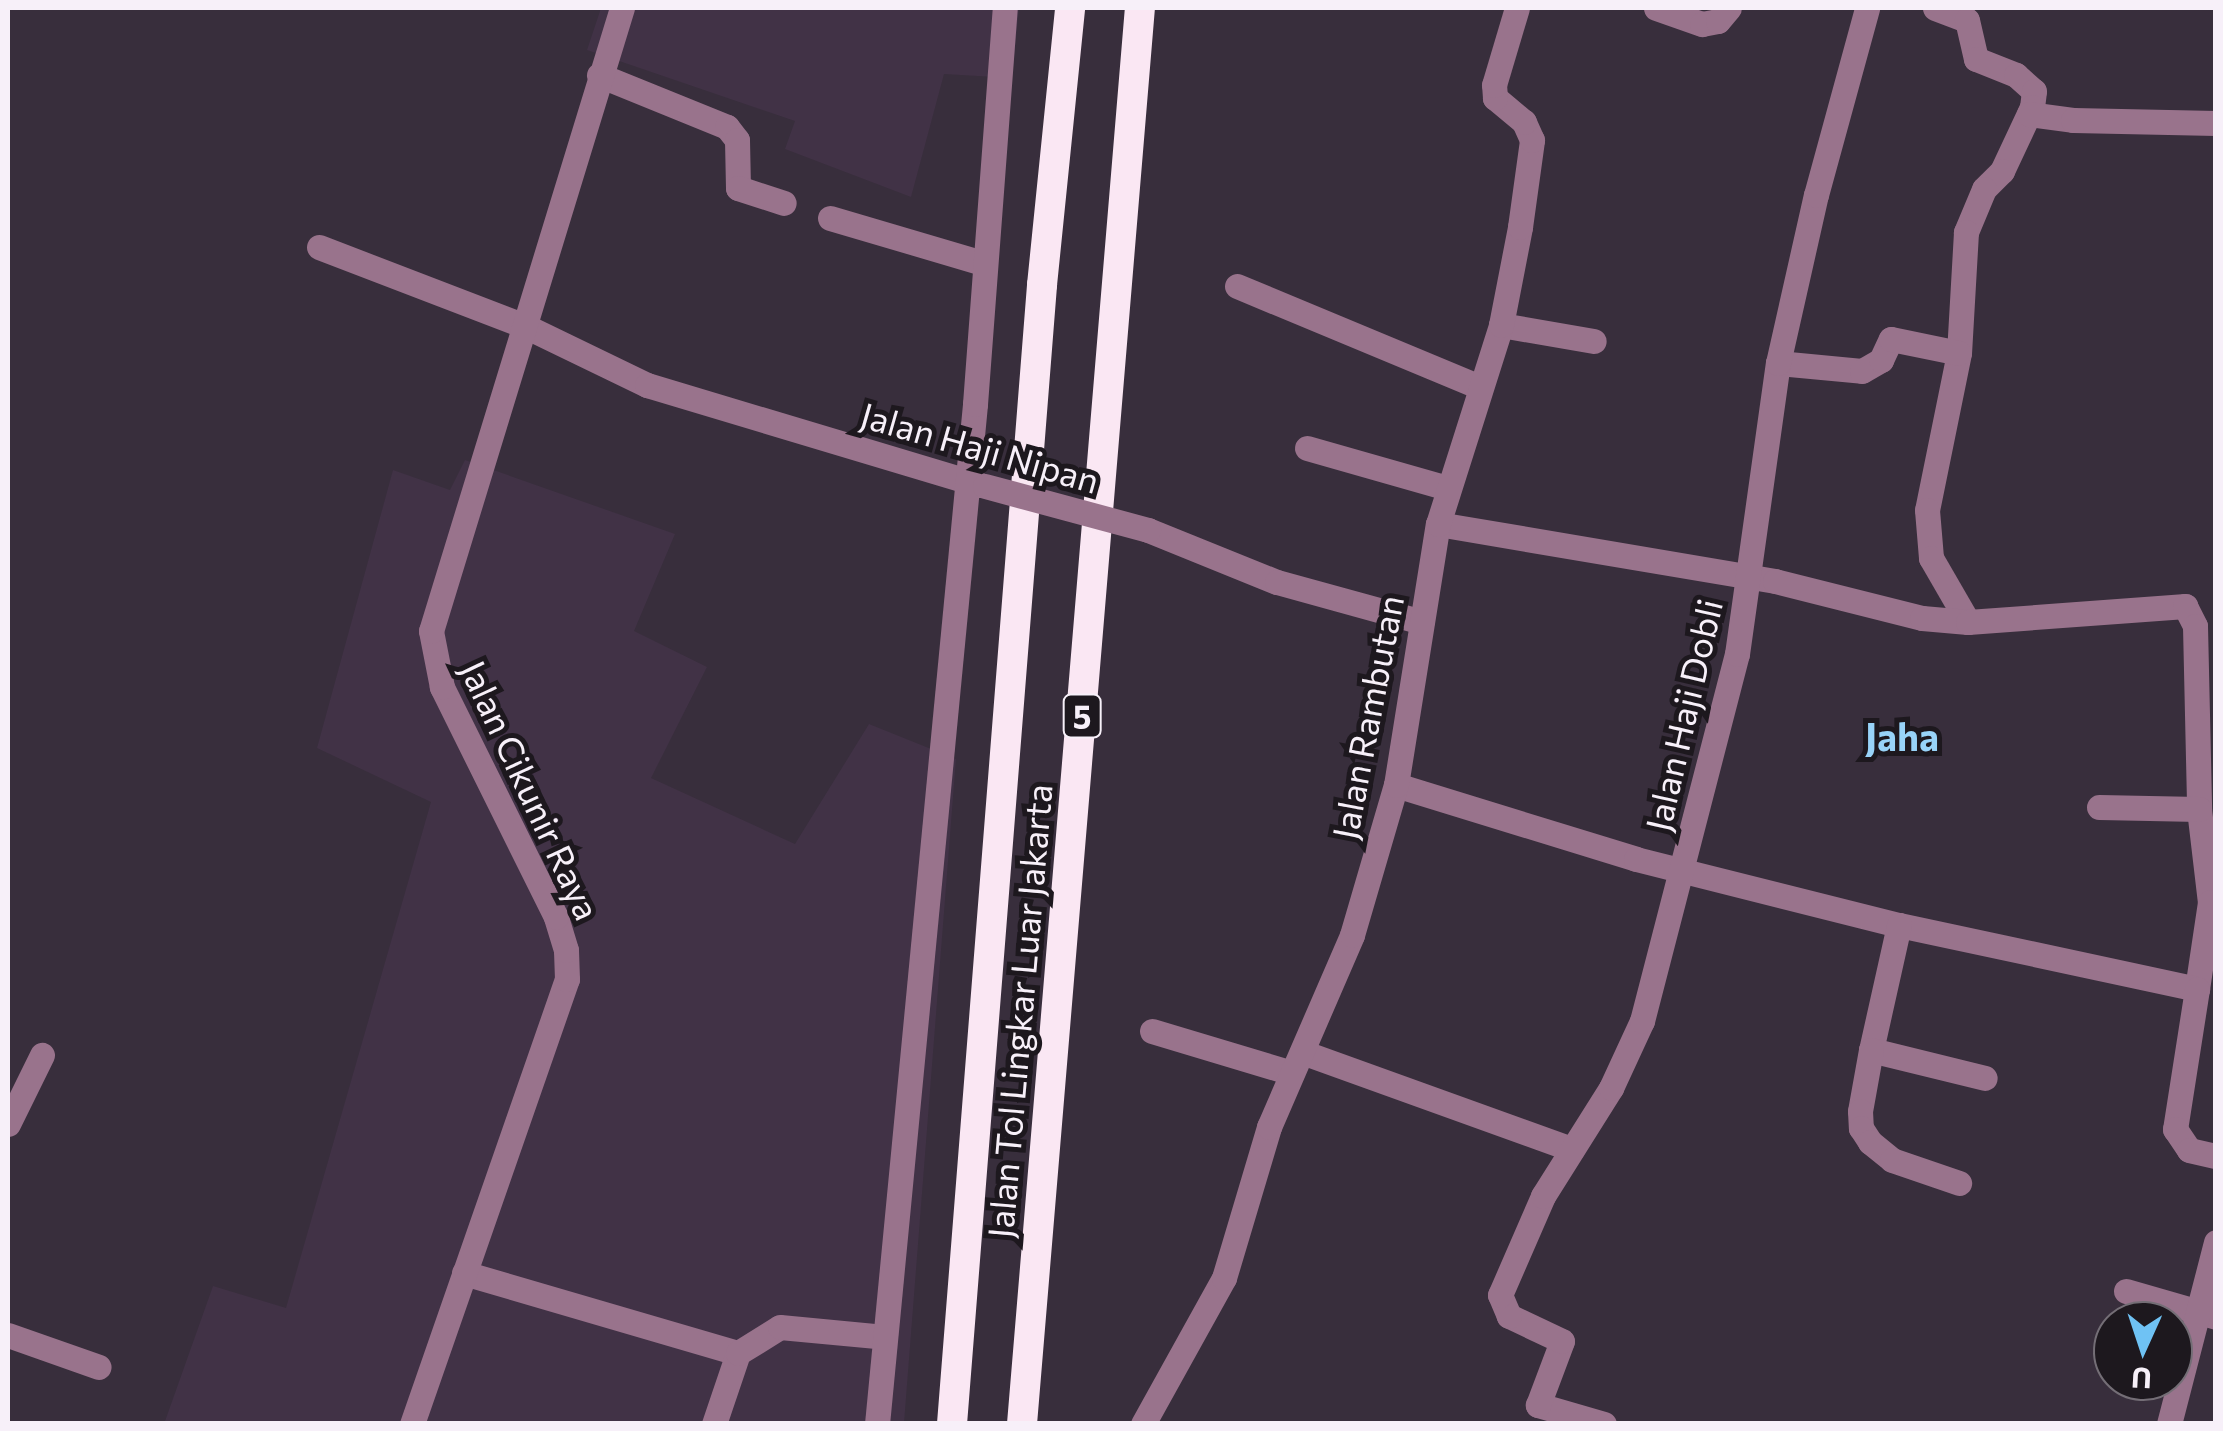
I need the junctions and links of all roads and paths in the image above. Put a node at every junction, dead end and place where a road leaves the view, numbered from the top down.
1 (622, 8) edge
2 (1005, 8) edge
3 (1070, 8) edge
4 (1140, 8) edge
5 (1517, 8) edge
6 (1656, 8) edge
7 (1729, 8) edge
8 (1867, 8) edge
9 (1935, 8) edge
10 (599, 75) junction
11 (2029, 114) junction
12 (2216, 123) edge
13 (784, 203) dead end
14 (830, 218) dead end
15 (318, 248) dead end
16 (983, 263) junction
17 (1237, 286) dead end
18 (1501, 325) junction
19 (525, 326) junction
20 (1594, 341) dead end
21 (1959, 353) junction
22 (1778, 363) junction
23 (1480, 387) junction
24 (1308, 448) dead end
25 (976, 484) junction
26 (1447, 488) junction
27 (1438, 524) junction
28 (1751, 576) junction
29 (1422, 622) junction
30 (1968, 622) junction
31 (1396, 784) junction
32 (2099, 807) dead end
33 (2199, 808) junction
34 (1682, 869) junction
35 (2213, 902) edge
36 (1898, 926) junction
37 (2197, 989) junction
38 (1152, 1031) dead end
39 (1871, 1050) junction
40 (42, 1055) dead end
41 (1297, 1063) junction
42 (1985, 1078) dead end
43 (8, 1124) edge
44 (1572, 1149) junction
45 (2216, 1156) edge
46 (1959, 1183) dead end
47 (2216, 1242) edge
48 (464, 1273) junction
49 (2126, 1291) dead end
50 (2206, 1315) edge
51 (8, 1336) edge
52 (884, 1336) junction
53 (738, 1353) junction
54 (99, 1367) dead end
55 (412, 1424) edge
56 (714, 1424) edge
57 (877, 1424) edge
58 (952, 1424) edge
59 (1022, 1424) edge
60 (1143, 1424) edge
61 (1604, 1424) edge
62 (2169, 1424) edge

1 - 10 street, Jalan Cikunir Raya
2 - 16 street
3 - 58 highway, Jalan Tol Lingkar Luar Jakarta / 5
4 - 59 highway, Jalan Tol Lingkar Luar Jakarta / 5
5 - 18 street, Jalan Rambutan
6 - 7 street
8 - 22 street, Jalan Haji Dobli
9 - 11 street
10 - 13 street
10 - 19 street, Jalan Cikunir Raya
11 - 12 street
11 - 21 street
14 - 16 street
15 - 19 street, Jalan Haji Nipan
16 - 25 street
17 - 23 street
18 - 20 street
18 - 23 street, Jalan Rambutan
19 - 25 street, Jalan Haji Nipan
19 - 48 street, Jalan Cikunir Raya
21 - 22 street
21 - 30 street
22 - 28 street, Jalan Haji Dobli
23 - 26 street, Jalan Rambutan
24 - 26 street
25 - 29 street, Jalan Haji Nipan, bridge
25 - 52 street
26 - 27 street, Jalan Rambutan
27 - 28 street
27 - 29 street, Jalan Rambutan
28 - 30 street
28 - 34 street, Jalan Haji Dobli
29 - 31 street, Jalan Rambutan
30 - 33 street
31 - 34 street
31 - 41 street, Jalan Rambutan
32 - 33 street
33 - 35 street
34 - 36 street
34 - 44 street, Jalan Haji Dobli
35 - 37 street
36 - 37 street
36 - 39 street
37 - 45 street
38 - 41 street
39 - 42 street
39 - 46 street
40 - 43 street
41 - 44 street
41 - 60 street, Jalan Rambutan
44 - 61 street, Jalan Haji Dobli
47 - 50 street
48 - 53 street
48 - 55 street, Jalan Cikunir Raya
49 - 50 street
50 - 62 street
51 - 54 street
52 - 53 street
52 - 57 street
53 - 56 street

